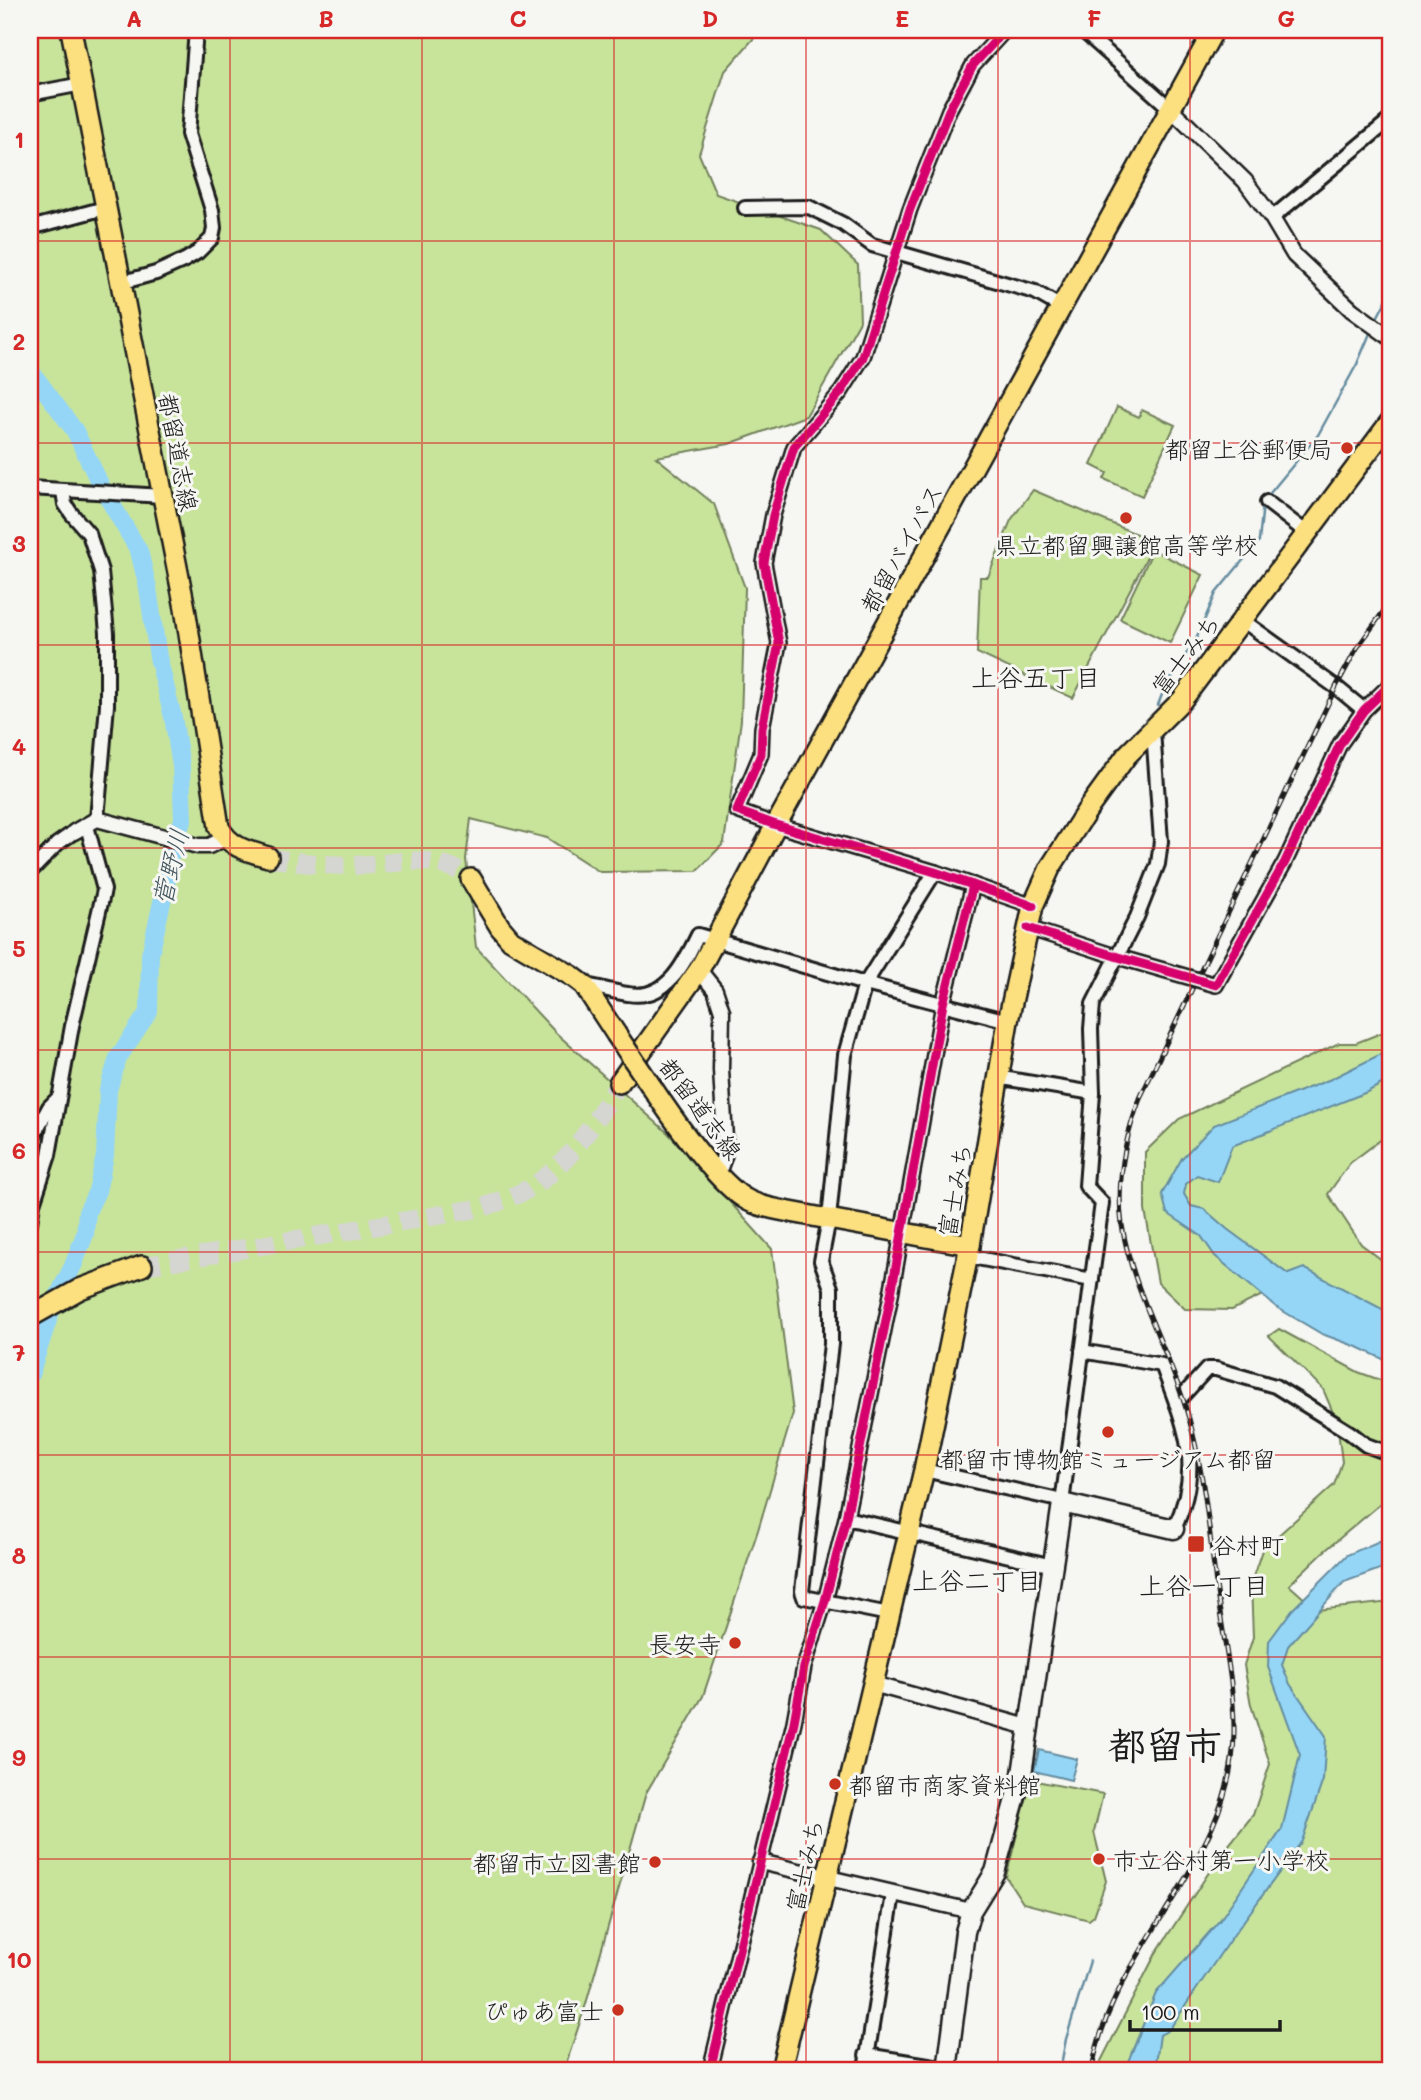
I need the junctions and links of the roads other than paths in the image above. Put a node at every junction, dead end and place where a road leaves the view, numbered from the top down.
1 (71, 30) edge
2 (196, 30) edge
3 (1005, 30) edge
4 (1082, 30) edge
5 (1214, 30) edge
6 (82, 84) junction
7 (30, 94) edge
8 (1172, 110) junction
9 (1391, 119) edge
10 (105, 208) junction
11 (745, 208) dead end
12 (1272, 218) junction
13 (30, 228) edge
14 (896, 253) junction
15 (120, 283) junction
16 (1061, 307) junction
17 (1391, 338) edge
18 (1391, 421) edge
19 (30, 488) edge
20 (70, 491) junction
21 (163, 496) junction
22 (1267, 502) dead end
23 (1307, 533) junction
24 (1242, 620) junction
25 (1391, 684) edge
26 (1364, 710) junction
27 (1153, 731) junction
28 (776, 825) junction
29 (86, 826) junction
30 (225, 839) junction
31 (268, 857) tunnel mouth
32 (30, 872) edge
33 (935, 872) junction
34 (471, 878) tunnel mouth
35 (973, 885) junction
36 (1033, 906) junction
37 (1028, 928) junction
38 (716, 939) junction
39 (1118, 957) junction
40 (699, 970) junction
41 (865, 984) junction
42 (584, 985) junction
43 (943, 1004) junction
44 (1008, 1021) junction
45 (997, 1077) junction
46 (619, 1083) tunnel mouth
47 (1093, 1093) junction
48 (58, 1097) junction
49 (30, 1141) edge
50 (718, 1173) junction
51 (828, 1219) junction
52 (30, 1223) edge
53 (902, 1233) junction
54 (968, 1251) junction
55 (142, 1266) tunnel mouth
56 (1092, 1280) junction
57 (30, 1317) edge
58 (1082, 1351) junction
59 (1176, 1403) junction
60 (1391, 1454) edge
61 (924, 1470) junction
62 (1062, 1503) junction
63 (846, 1518) junction
64 (1174, 1529) joint
65 (911, 1534) junction
66 (1053, 1566) junction
67 (825, 1601) junction
68 (889, 1614) junction
69 (873, 1684) junction
70 (1028, 1727) junction
71 (760, 1862) junction
72 (826, 1878) junction
73 (893, 1894) junction
74 (971, 1911) junction
75 (866, 2055) junction
76 (947, 2069) edge
77 (710, 2070) edge
78 (781, 2070) edge
79 (865, 2070) edge

1 - 6 main road, 都留道志線
2 - 15 street
3 - 14 street
4 - 8 street
5 - 8 main road, 都留バイパス
6 - 7 street
6 - 10 main road, 都留道志線
8 - 12 street
8 - 16 main road, 都留バイパス
9 - 12 street
10 - 13 street
10 - 15 main road, 都留道志線
11 - 14 street
12 - 17 street
14 - 16 street
14 - 28 street
15 - 21 main road, 都留道志線
16 - 28 main road, 都留バイパス
18 - 23 main road, 富士みち
19 - 20 street
20 - 21 street
20 - 29 street
21 - 30 main road, 都留道志線
22 - 23 street
23 - 24 main road, 富士みち
24 - 26 street
24 - 27 main road, 富士みち
25 - 26 street
26 - 39 street
27 - 36 main road, 富士みち
27 - 39 street
28 - 33 street
28 - 38 main road, 都留バイパス
29 - 30 street
29 - 32 street
29 - 48 street
30 - 31 main road
33 - 35 street
33 - 41 street
34 - 42 main road, 都留道志線
35 - 36 street
35 - 43 street
36 - 37 main road, 富士みち
37 - 39 street
37 - 44 main road, 富士みち
38 - 40 main road, 都留バイパス
38 - 41 street
38 - 42 street
39 - 47 street
40 - 46 main road, 都留バイパス
40 - 50 street
41 - 43 street
41 - 51 street
42 - 50 main road, 都留道志線, bridge
43 - 44 street
43 - 53 street
44 - 45 main road, 富士みち
45 - 47 street
45 - 54 main road, 富士みち
47 - 56 street
48 - 49 street
48 - 52 street
50 - 51 main road, 都留道志線
51 - 53 main road, 都留道志線
51 - 67 street
53 - 54 main road, 都留道志線
53 - 63 street
54 - 56 street
54 - 61 main road, 富士みち
55 - 57 main road
56 - 58 street
58 - 59 street
58 - 62 street
59 - 60 street
59 - 64 street
61 - 62 street
61 - 65 main road, 富士みち
62 - 64 main road
62 - 66 main road
63 - 65 street
63 - 67 street
65 - 66 street
65 - 68 main road, 富士みち
66 - 70 main road
67 - 68 street
67 - 71 street
68 - 69 main road, 富士みち
69 - 70 street
69 - 72 main road, 富士みち
70 - 74 main road
71 - 72 street
71 - 77 street
72 - 73 street
72 - 78 main road, 富士みち
73 - 74 street
73 - 75 street
74 - 76 main road
75 - 76 street
75 - 79 street

